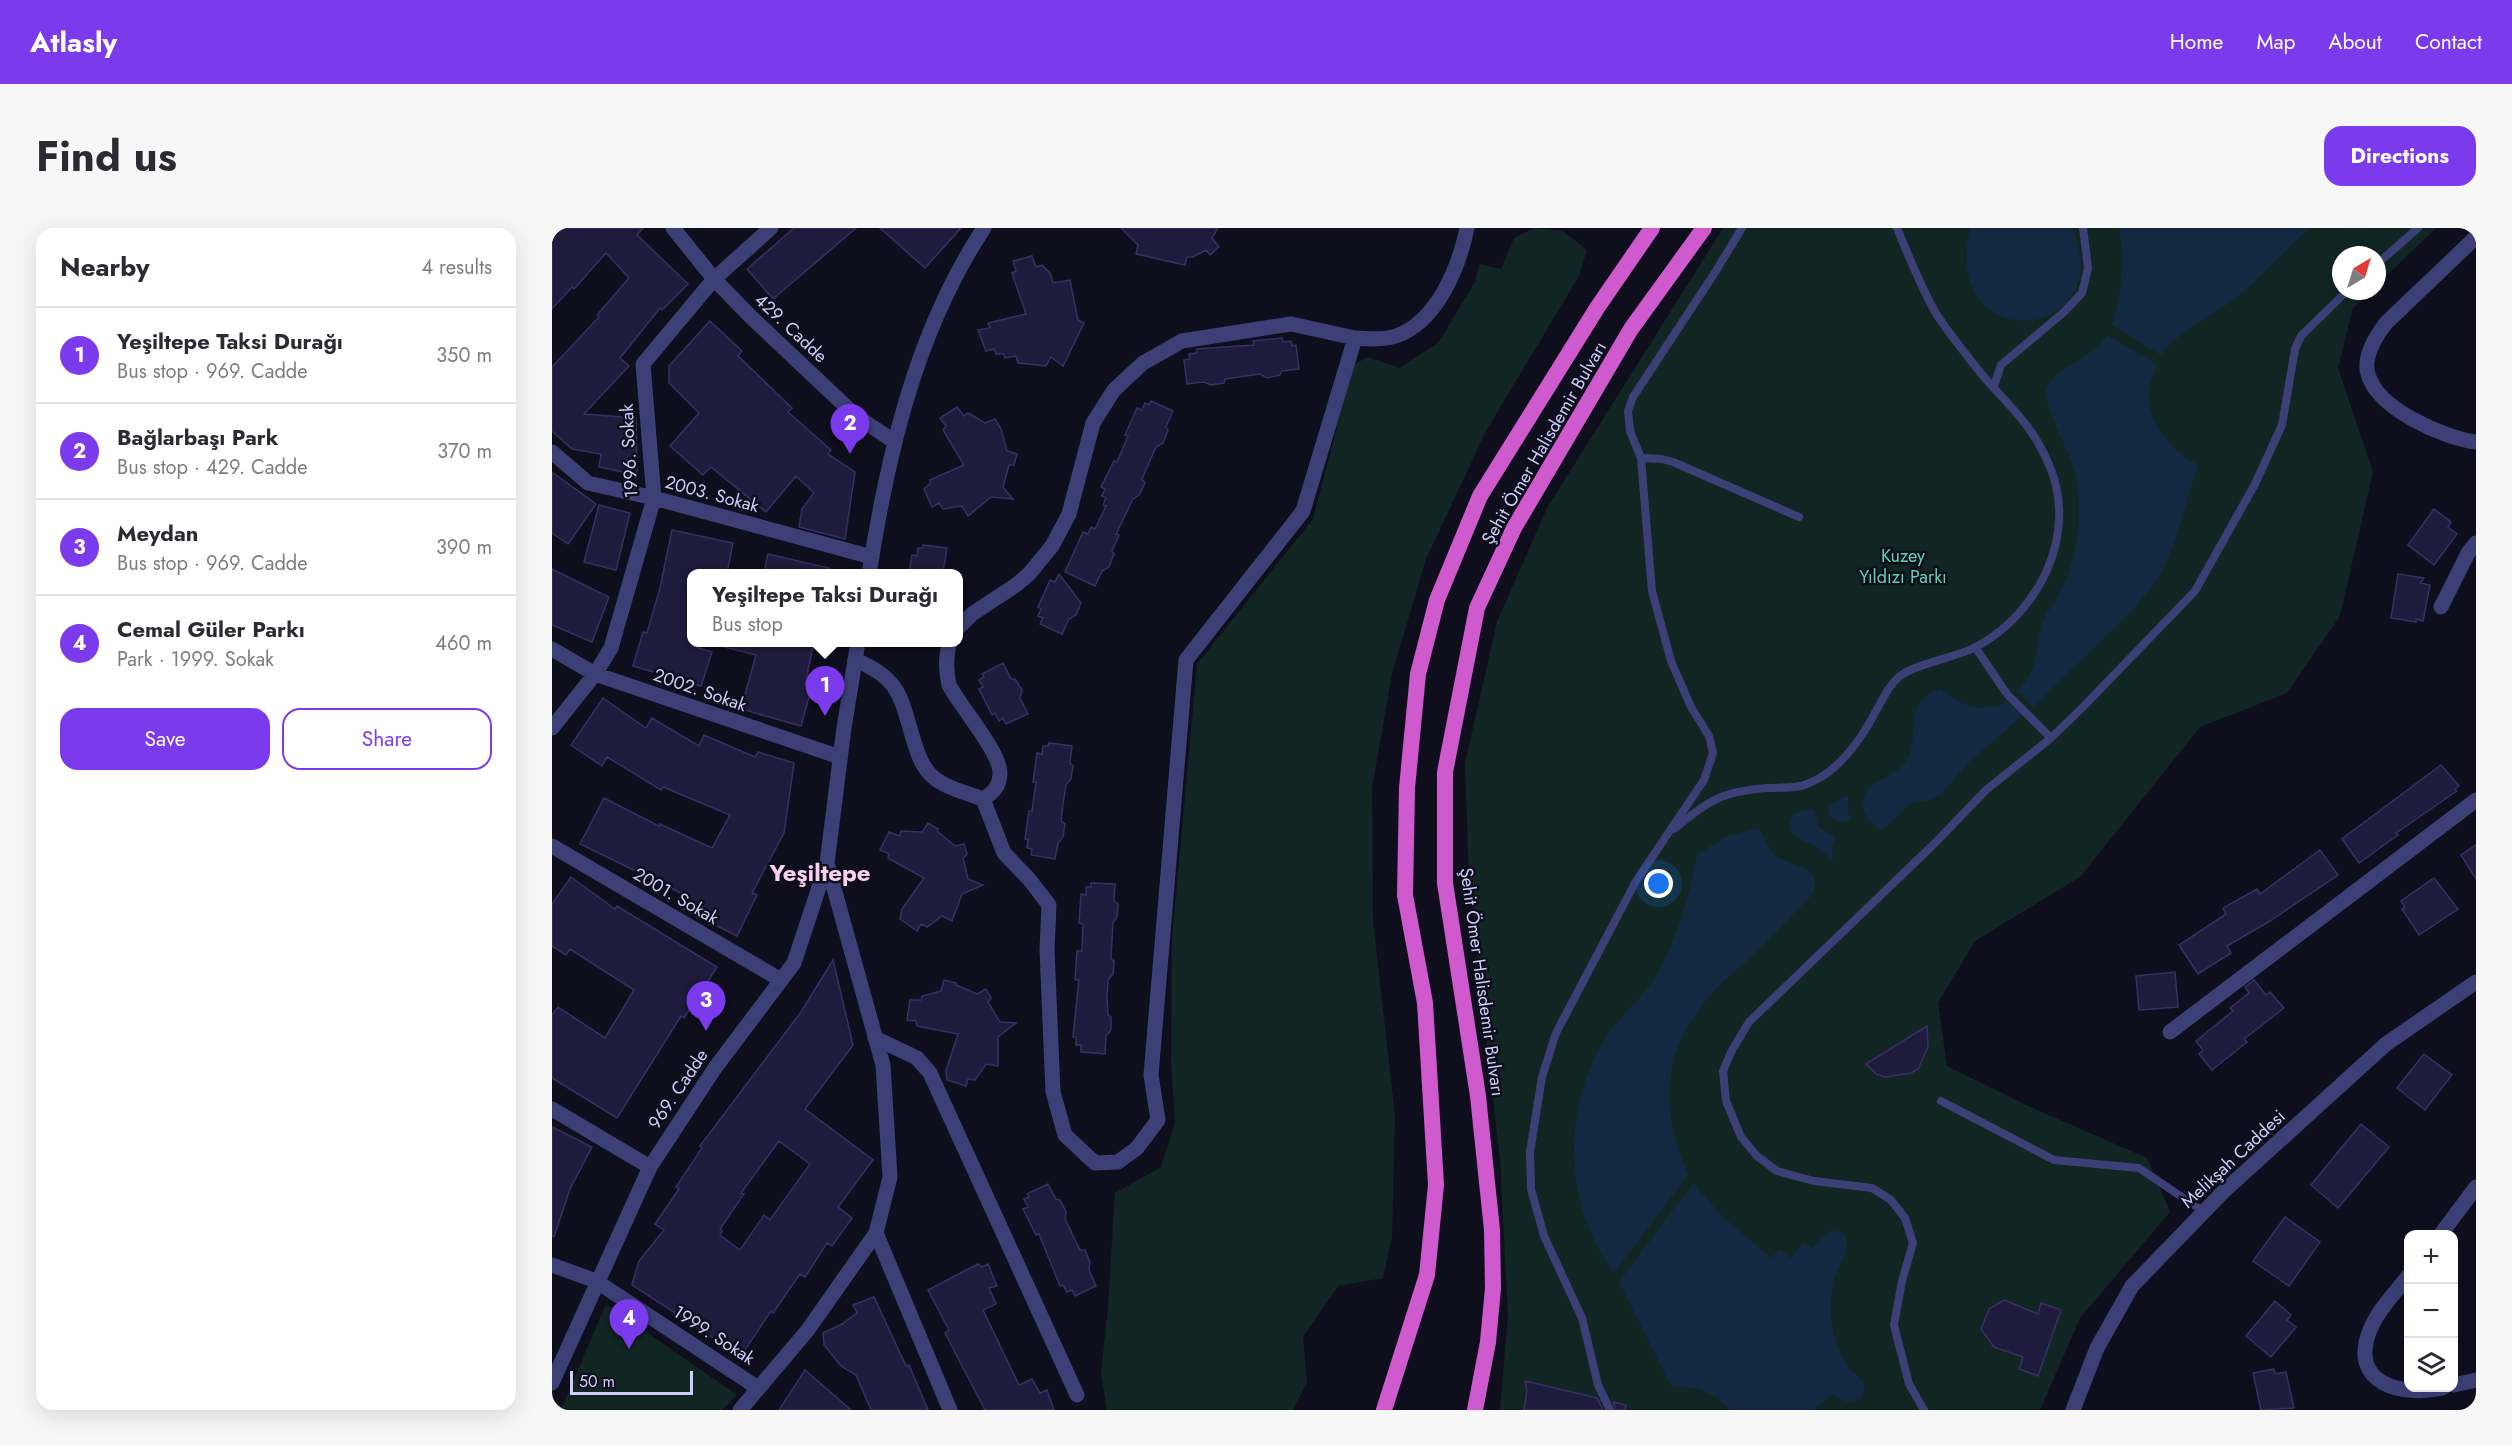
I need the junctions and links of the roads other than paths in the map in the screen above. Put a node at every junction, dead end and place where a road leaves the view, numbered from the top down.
1 (673, 228) edge
2 (771, 228) edge
3 (984, 228) edge
4 (1467, 228) edge
5 (1652, 228) edge
6 (1704, 228) edge
7 (1742, 228) edge
8 (1898, 228) edge
9 (2083, 228) edge
10 (2418, 228) edge
11 (2476, 237) edge
12 (2386, 256) edge
13 (714, 279) junction
14 (2338, 300) edge
15 (1355, 338) junction
16 (1994, 386) junction
17 (895, 442) junction
18 (2476, 442) edge
19 (552, 452) edge
20 (1641, 458) junction
21 (654, 498) junction
22 (1799, 517) dead end
23 (2476, 543) edge
24 (872, 557) junction
25 (870, 569) edge
26 (2440, 607) dead end
27 (963, 623) edge
28 (857, 647) edge
29 (949, 647) edge
30 (1975, 647) junction
31 (552, 649) edge
32 (855, 660) junction
33 (595, 674) junction
34 (552, 728) edge
35 (2051, 738) junction
36 (840, 757) junction
37 (983, 799) junction
38 (2476, 800) edge
39 (1667, 835) junction
40 (552, 846) edge
41 (827, 863) junction
42 (781, 980) junction
43 (2476, 982) edge
44 (2170, 1032) dead end
45 (875, 1038) junction
46 (1941, 1101) dead end
47 (552, 1109) edge
48 (650, 1167) junction
49 (2476, 1187) edge
50 (2204, 1212) junction
51 (2444, 1230) edge
52 (876, 1233) junction
53 (552, 1265) edge
54 (596, 1281) junction
55 (2404, 1283) edge
56 (2476, 1380) edge
57 (552, 1383) edge
58 (2458, 1384) edge
59 (759, 1388) junction
60 (2404, 1391) edge
61 (1077, 1395) dead end
62 (740, 1410) edge
63 (950, 1410) edge
64 (1384, 1410) edge
65 (1475, 1410) edge
66 (1610, 1410) edge
67 (1924, 1410) edge
68 (2073, 1410) edge

1 - 13 street, 429. Cadde
2 - 13 street, 1996. Sokak
3 - 17 street
4 - 15 street
5 - 64 highway, Şehit Ömer Halisdemir Bulvarı
6 - 65 highway, Şehit Ömer Halisdemir Bulvarı
7 - 20 lane
8 - 16 lane
9 - 16 lane
10 - 12 lane
11 - 18 street
13 - 17 street, 429. Cadde
13 - 21 street, 1996. Sokak
14 - 35 lane
15 - 27 street
15 - 37 street
16 - 30 lane
17 - 24 street
19 - 21 street, 2003. Sokak
20 - 22 lane
20 - 39 lane
21 - 24 street, 2003. Sokak
21 - 33 street, 1996. Sokak
23 - 26 street
24 - 25 street
28 - 32 street, 969. Cadde
29 - 37 street
30 - 35 lane
30 - 39 lane
31 - 33 street, 2002. Sokak
32 - 36 street, 969. Cadde
32 - 37 street
33 - 34 street, 1996. Sokak
33 - 36 street, 2002. Sokak
35 - 67 lane
36 - 41 street, 969. Cadde
38 - 44 street
39 - 66 lane
40 - 42 street, 2001. Sokak
41 - 42 street, 969. Cadde
41 - 45 street
42 - 48 street, 969. Cadde
43 - 50 street, Melikşah Caddesi
45 - 52 street
45 - 61 street
46 - 50 lane
47 - 48 street
48 - 54 street, 969. Cadde
49 - 51 street
50 - 68 street, Melikşah Caddesi
52 - 59 street
52 - 63 street
53 - 54 street, 1999. Sokak
54 - 57 street, 969. Cadde
54 - 59 street, 1999. Sokak
55 - 60 street
56 - 58 street
59 - 62 street

